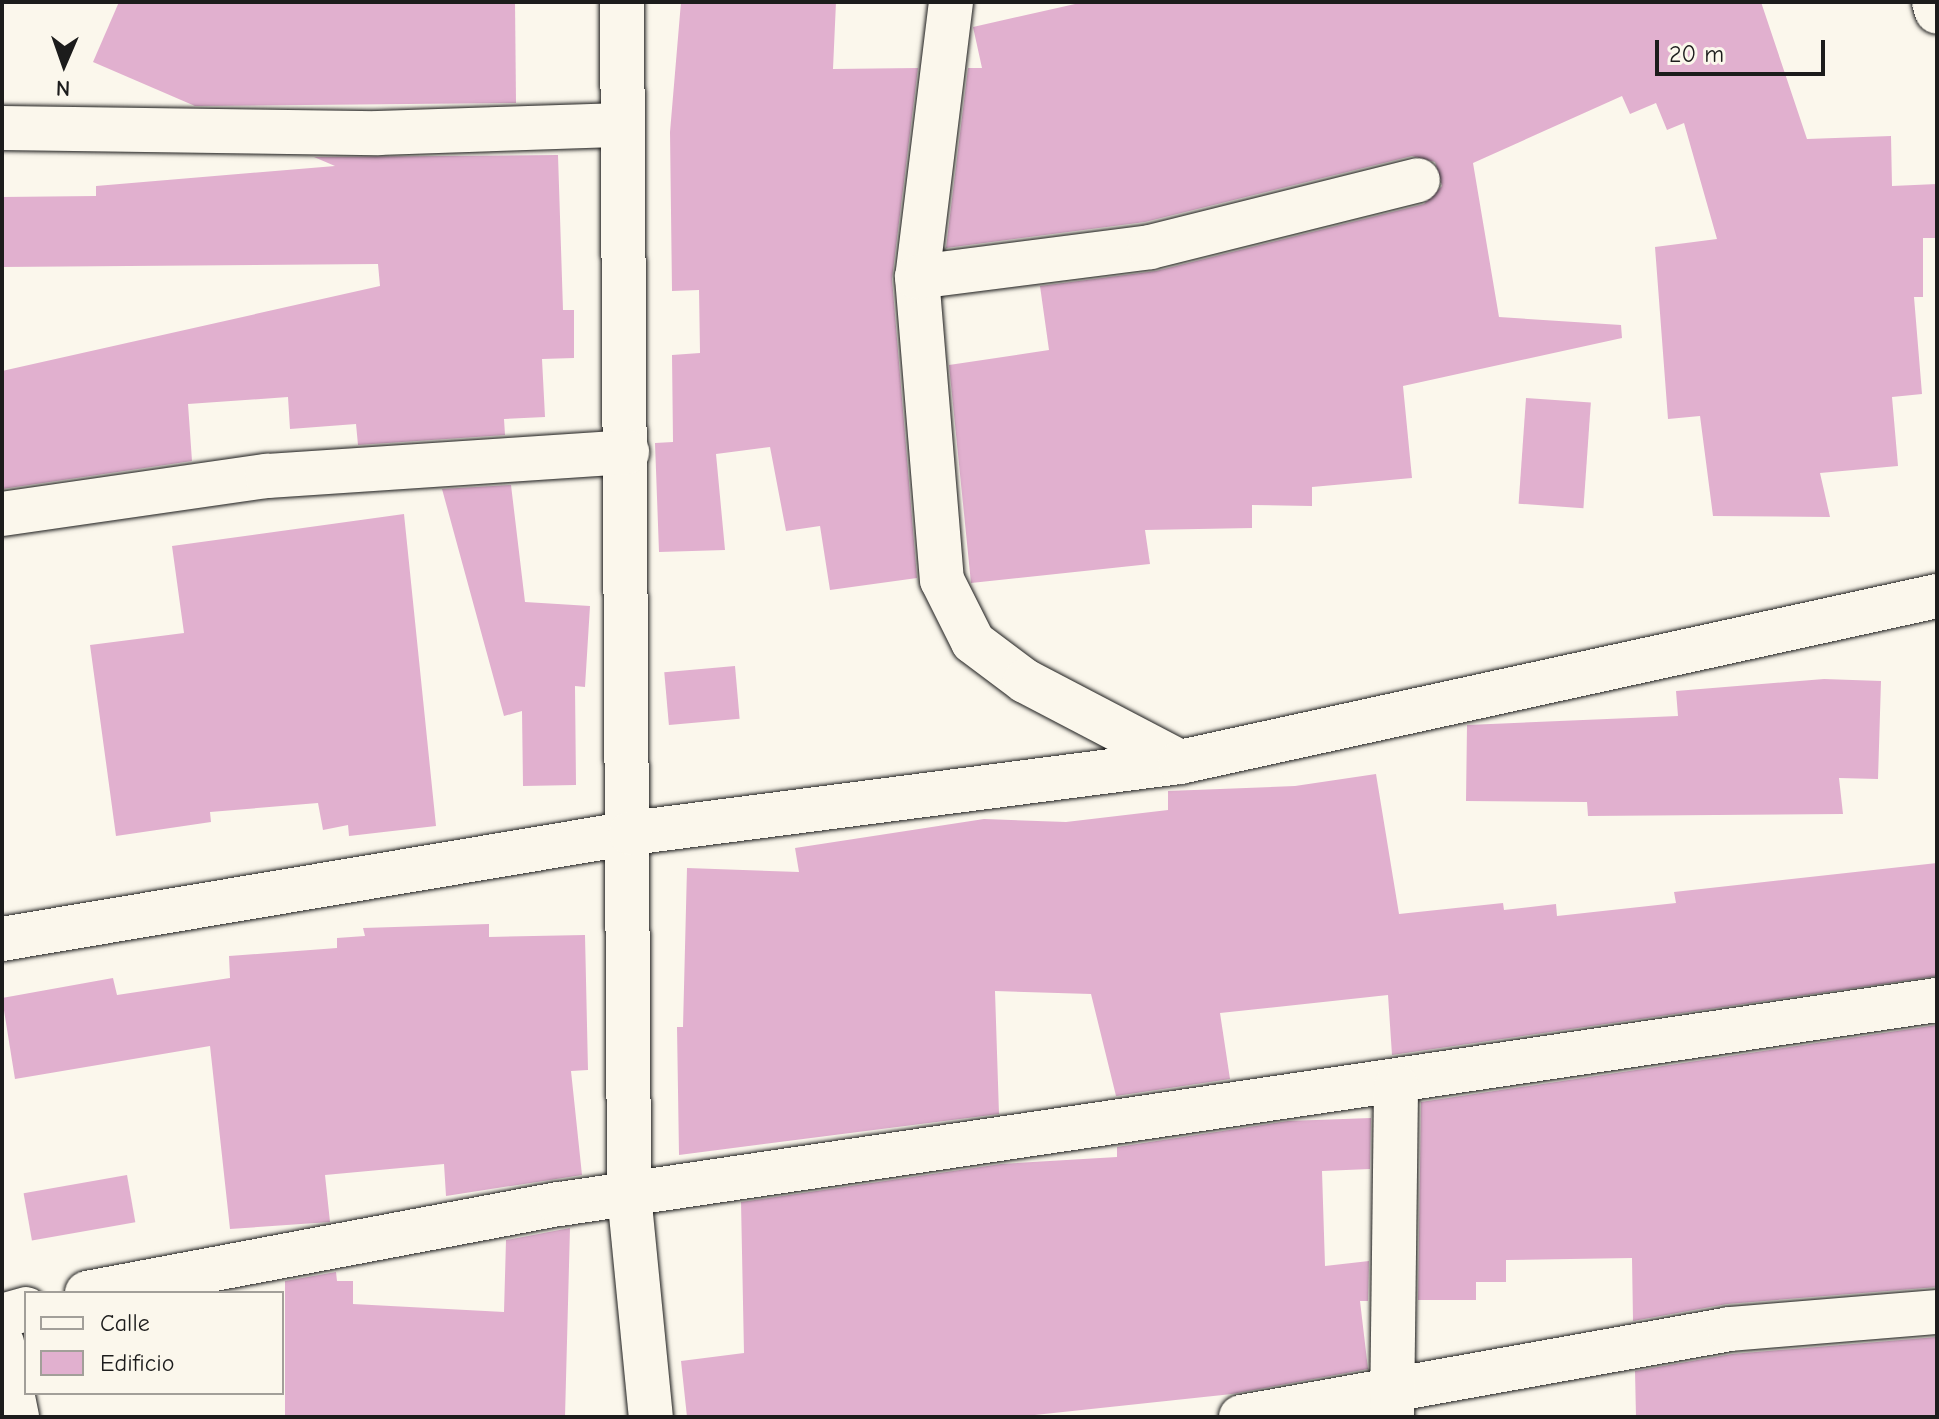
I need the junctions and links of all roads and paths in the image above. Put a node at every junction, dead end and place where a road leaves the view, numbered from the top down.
1 (622, 2) edge
2 (951, 2) edge
3 (1934, 2) edge
4 (1937, 12) edge
5 (623, 125) junction
6 (2, 128) edge
7 (1418, 180) dead end
8 (917, 277) junction
9 (627, 452) junction
10 (2, 514) edge
11 (1937, 596) edge
12 (1180, 762) junction
13 (631, 833) junction
14 (2, 939) edge
15 (1937, 1000) edge
16 (1396, 1086) junction
17 (629, 1194) junction
18 (98, 1291) edge
19 (24, 1310) edge
20 (1937, 1312) edge
21 (2, 1316) edge
22 (2, 1343) edge
23 (1391, 1405) edge
24 (17, 1417) edge
25 (651, 1417) edge
26 (1241, 1417) edge

1 - 5 street
2 - 8 street
3 - 4 street
5 - 6 street
5 - 9 street
7 - 8 street
8 - 12 street
9 - 10 street
9 - 13 street
11 - 12 street
12 - 13 street
13 - 14 street
13 - 17 street
15 - 16 street
16 - 17 street
16 - 23 street
17 - 18 street
17 - 25 street
19 - 21 street
20 - 23 street
22 - 24 street
23 - 26 street

